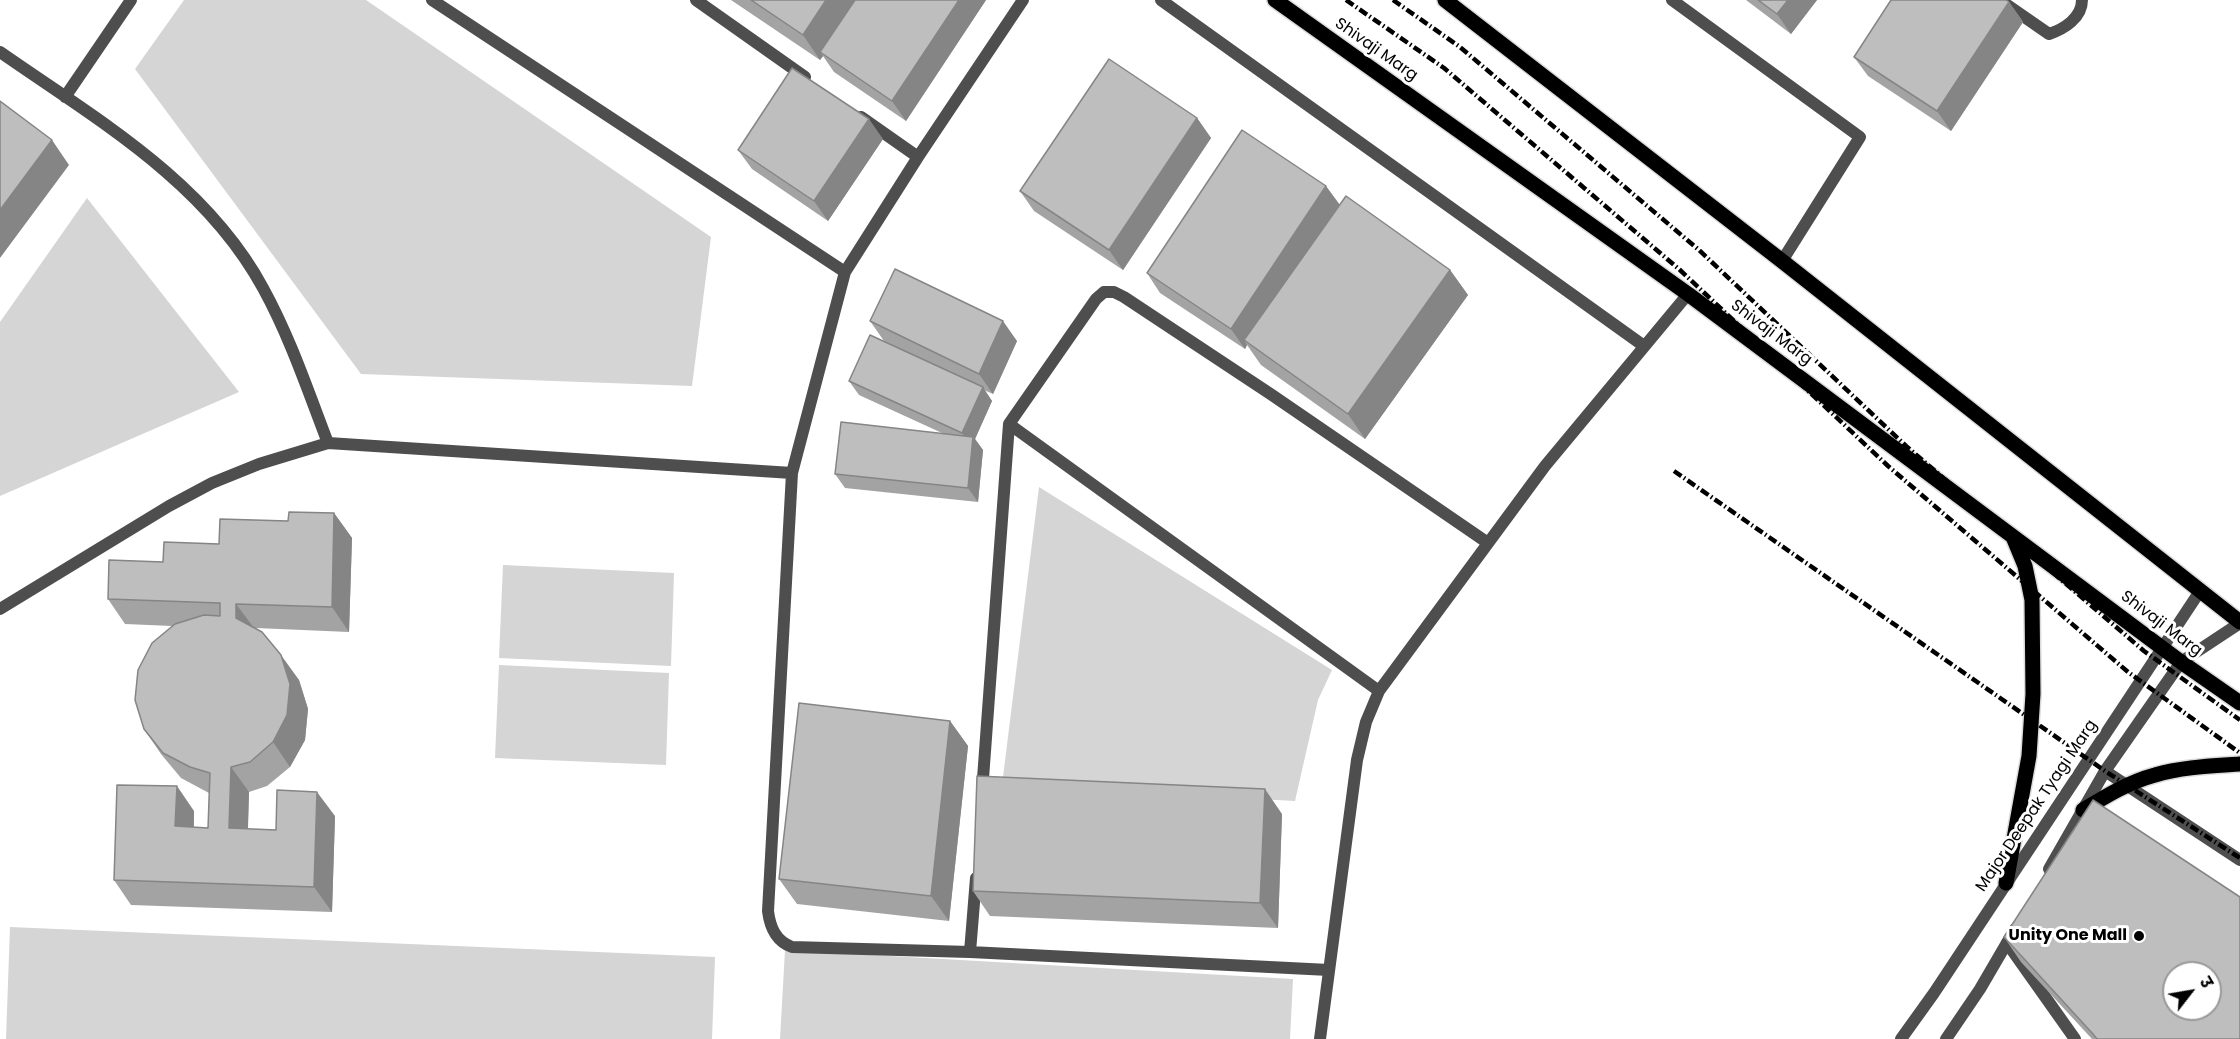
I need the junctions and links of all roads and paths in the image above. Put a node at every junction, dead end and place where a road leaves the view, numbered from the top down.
1 (131, 0) edge
2 (432, 0) edge
3 (696, 0) edge
4 (1023, 0) edge
5 (1161, 0) edge
6 (1275, 0) edge
7 (1445, 0) edge
8 (1672, 0) edge
9 (2000, 0) edge
10 (2082, 0) edge
11 (0, 52) edge
12 (812, 82) edge
13 (66, 98) junction
14 (851, 110) edge
15 (918, 157) junction
16 (1782, 261) junction
17 (845, 272) junction
18 (1688, 294) junction
19 (1644, 346) junction
20 (1009, 423) junction
21 (328, 443) junction
22 (792, 472) junction
23 (2013, 536) junction
24 (1488, 543) junction
25 (2200, 591) junction
26 (0, 609) edge
27 (2240, 622) edge
28 (2163, 649) junction
29 (2181, 662) junction
30 (1379, 691) junction
31 (2240, 703) edge
32 (2240, 764) edge
33 (2105, 771) junction
34 (2128, 785) junction
35 (981, 799) edge
36 (2083, 810) junction
37 (2240, 860) edge
38 (976, 870) edge
39 (2042, 882) edge
40 (2006, 883) junction
41 (2019, 923) edge
42 (2007, 943) junction
43 (970, 952) junction
44 (1329, 970) junction
45 (1320, 1039) edge
46 (1901, 1039) edge
47 (1946, 1039) edge
48 (2075, 1039) edge

1 - 13 street
2 - 17 street
3 - 12 street
4 - 15 street
5 - 19 street
6 - 18 main road, Shivaji Marg
7 - 16 main road
8 - 16 street
9 - 10 street
11 - 13 street
13 - 21 street
14 - 15 street
15 - 17 street
16 - 25 main road
17 - 22 street
18 - 19 street
18 - 23 main road, Shivaji Marg
19 - 24 street
20 - 24 street
20 - 30 street
20 - 35 street
21 - 22 street
21 - 26 street
22 - 43 street
23 - 28 main road, Shivaji Marg
23 - 40 main road
24 - 30 street
25 - 27 main road
25 - 28 street, Major Deepak Tyagi Marg
27 - 29 street
28 - 29 main road, Shivaji Marg
28 - 40 street, Major Deepak Tyagi Marg
29 - 31 main road, Shivaji Marg
29 - 33 street
30 - 44 street
32 - 34 main road
33 - 34 street
33 - 36 street
34 - 36 main road
34 - 37 street
36 - 39 street
38 - 43 street
40 - 46 street, Major Deepak Tyagi Marg
41 - 42 street
42 - 47 street
42 - 48 street
43 - 44 street
44 - 45 street

